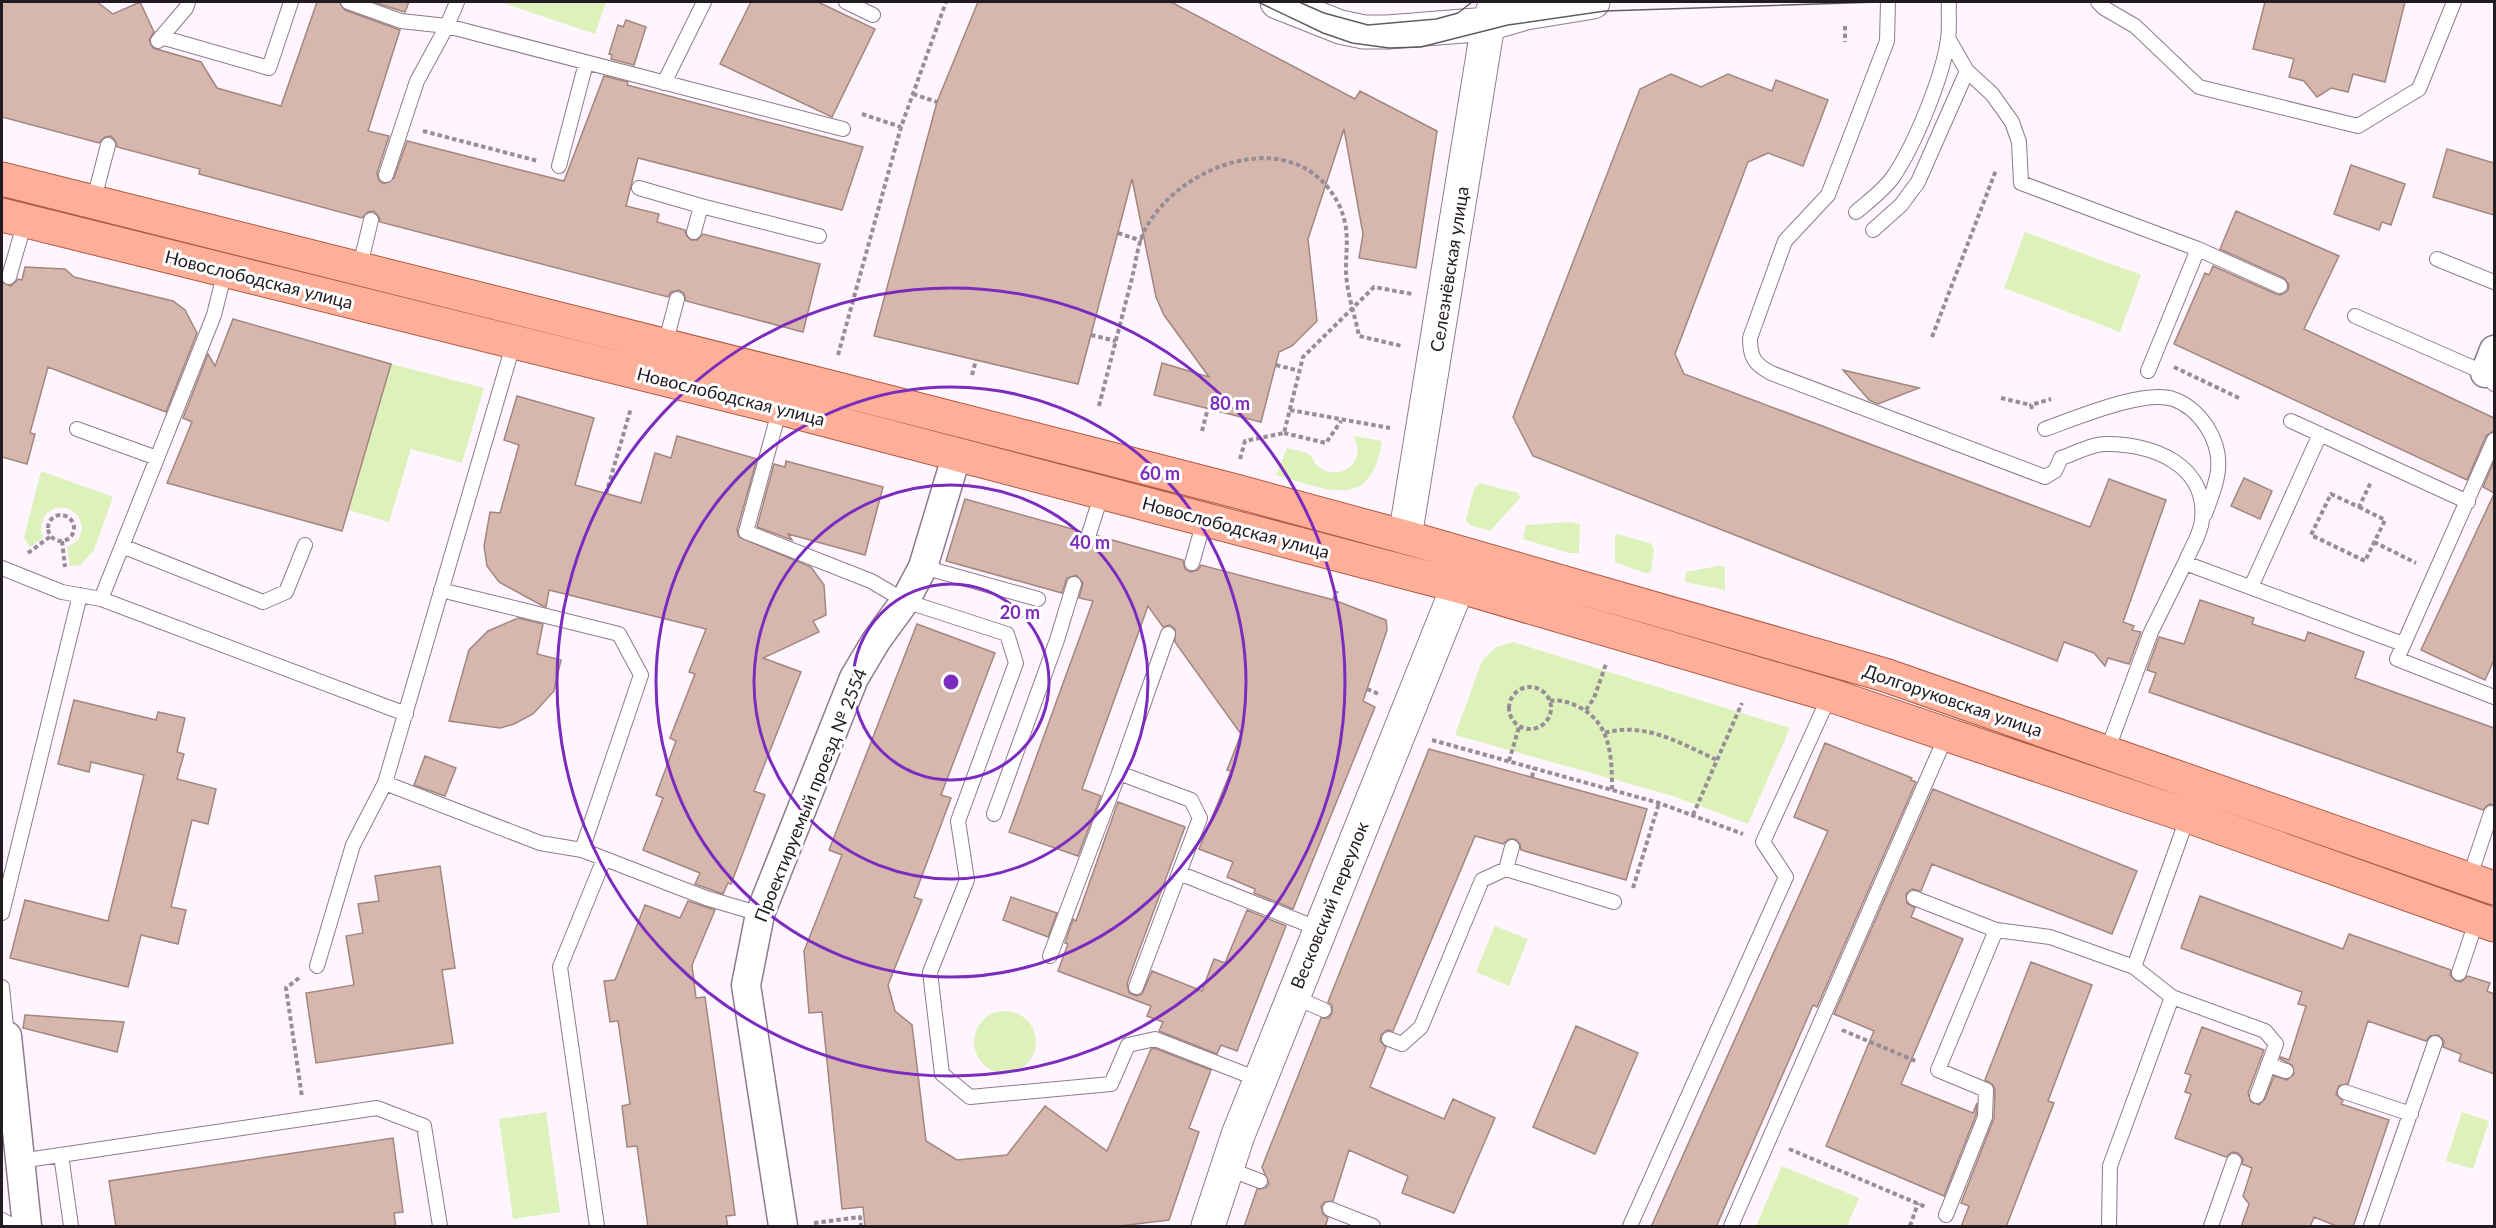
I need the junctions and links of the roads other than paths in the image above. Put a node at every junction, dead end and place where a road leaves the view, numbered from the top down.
1 (188, 2) edge
2 (291, 2) edge
3 (348, 2) edge
4 (457, 2) edge
5 (704, 2) edge
6 (846, 2) edge
7 (1277, 2) edge
8 (1593, 2) edge
9 (1888, 2) edge
10 (1949, 2) edge
11 (2098, 2) edge
12 (2454, 2) edge
13 (1492, 13) edge
14 (873, 15) dead end
15 (447, 26) junction
16 (1948, 38) junction
17 (586, 63) junction
18 (1967, 71) junction
19 (664, 83) junction
20 (843, 129) road end
21 (108, 145) dead end
22 (559, 166) road end
23 (386, 175) dead end
24 (2, 178) edge
25 (639, 188) dead end
26 (93, 203) junction
27 (701, 206) junction
28 (1856, 212) dead end
29 (13, 218) edge
30 (372, 220) dead end
31 (1873, 230) dead end
32 (694, 232) dead end
33 (819, 236) dead end
34 (2198, 249) junction
35 (2437, 259) dead end
36 (358, 270) junction
37 (225, 271) junction
38 (9, 277) dead end
39 (2494, 282) edge
40 (2280, 286) dead end
41 (677, 299) dead end
42 (2355, 316) dead end
43 (514, 342) junction
44 (665, 345) junction
45 (2491, 369) edge
46 (2148, 371) dead end
47 (780, 408) junction
48 (2291, 421) dead end
49 (77, 429) dead end
50 (2045, 429) dead end
51 (2320, 434) junction
52 (2494, 440) edge
53 (957, 454) junction
54 (157, 458) junction
55 (1102, 492) junction
56 (2468, 502) junction
57 (1205, 518) junction
58 (2202, 522) junction
59 (1089, 534) dead end
60 (1405, 537) junction
61 (305, 545) dead end
62 (122, 546) junction
63 (1192, 563) dead end
64 (2185, 563) junction
65 (923, 567) junction
66 (2, 568) edge
67 (1074, 584) dead end
68 (1458, 586) junction
69 (2251, 587) junction
70 (441, 590) junction
71 (80, 595) junction
72 (1038, 598) dead end
73 (101, 599) junction
74 (905, 601) junction
75 (1168, 634) dead end
76 (2403, 644) junction
77 (1830, 695) junction
78 (2494, 697) edge
79 (406, 714) junction
80 (1947, 734) junction
81 (2106, 754) junction
82 (1119, 773) junction
83 (385, 783) junction
84 (2491, 813) dead end
85 (994, 814) dead end
86 (2188, 816) junction
87 (1512, 847) dead end
88 (582, 850) junction
89 (604, 859) junction
90 (1506, 869) junction
91 (1179, 873) junction
92 (2482, 884) edge
93 (1914, 898) dead end
94 (1614, 902) road end
95 (2, 913) edge
96 (760, 914) junction
97 (2486, 922) edge
98 (1319, 929) junction
99 (1996, 930) junction
100 (1050, 956) dead end
101 (317, 966) road end
102 (2134, 968) junction
103 (2459, 972) dead end
104 (2, 987) edge
105 (1136, 987) dead end
106 (1292, 996) junction
107 (2172, 997) junction
108 (1324, 1010) dead end
109 (4, 1032) edge
110 (1389, 1039) dead end
111 (2435, 1044) dead end
112 (2268, 1065) junction
113 (2286, 1071) dead end
114 (1260, 1080) junction
115 (2345, 1092) dead end
116 (2257, 1096) dead end
117 (2411, 1114) junction
118 (61, 1155) junction
119 (20, 1161) junction
120 (2234, 1161) dead end
121 (1226, 1168) junction
122 (1260, 1181) dead end
123 (1330, 1209) dead end
124 (1946, 1215) road end
125 (2, 1220) edge
126 (795, 1225) edge
127 (13, 1227) edge
128 (27, 1227) edge
129 (71, 1227) edge
130 (440, 1227) edge
131 (597, 1227) edge
132 (1208, 1227) edge
133 (1373, 1227) edge
134 (1630, 1227) edge
135 (1731, 1227) edge
136 (2109, 1227) edge
137 (2211, 1227) edge
138 (2371, 1227) edge

1 - 2 lane
3 - 15 lane
4 - 15 lane
5 - 19 lane
6 - 14 lane
7 - 13 street
8 - 13 street
9 - 58 lane
10 - 16 lane
11 - 12 lane
13 - 60 street, Селезнёвская улица
15 - 17 lane
15 - 23 lane
16 - 18 lane
16 - 28 lane
17 - 19 lane
17 - 22 lane
18 - 31 lane
18 - 34 lane
19 - 20 lane
21 - 26 lane
24 - 26 main road, Новослободская улица
25 - 27 lane
26 - 36 main road, Новослободская улица
27 - 32 lane
27 - 33 lane
29 - 37 main road, Новослободская улица
29 - 38 lane
30 - 36 lane
34 - 40 lane
34 - 46 lane
35 - 39 lane
36 - 44 main road, Новослободская улица
37 - 43 main road, Новослободская улица
37 - 54 lane
41 - 44 lane
42 - 45 lane
43 - 47 main road, Новослободская улица
43 - 70 lane
44 - 60 main road, Новослободская улица
47 - 53 main road, Новослободская улица
47 - 74 lane
48 - 51 lane
49 - 54 lane
50 - 58 lane
51 - 56 lane
51 - 69 lane
52 - 56 lane
53 - 55 main road, Новослободская улица
53 - 65 street, Проектируемый проезд № 2554
54 - 62 lane
55 - 57 main road, Новослободская улица
55 - 59 lane
56 - 76 lane
57 - 63 lane
57 - 68 main road, Новослободская улица
58 - 64 lane
60 - 81 main road, Долгоруковская улица
61 - 62 lane
62 - 73 lane
64 - 69 lane
64 - 81 lane
65 - 72 lane
65 - 74 street, Проектируемый проезд № 2554
66 - 71 lane
67 - 85 lane
68 - 77 main road, Долгоруковская улица
68 - 98 street, Весковский переулок
69 - 76 lane
70 - 79 lane
70 - 88 lane
71 - 73 lane
71 - 95 lane
73 - 79 lane
74 - 96 street, Проектируемый проезд № 2554
74 - 114 lane
75 - 82 lane
76 - 78 lane
77 - 80 main road, Долгоруковская улица
77 - 134 lane
79 - 83 lane
80 - 86 main road, Долгоруковская улица
80 - 135 lane
81 - 92 main road, Долгоруковская улица
82 - 91 lane
82 - 100 lane
83 - 88 lane
83 - 101 lane
84 - 92 lane
86 - 97 main road, Долгоруковская улица
86 - 102 lane
87 - 90 lane
88 - 89 lane
89 - 96 lane
89 - 131 lane
90 - 94 lane
90 - 110 lane
91 - 98 lane
91 - 105 lane
93 - 99 lane
96 - 126 street, Проектируемый проезд № 2554
97 - 103 lane
98 - 106 street, Весковский переулок
99 - 102 lane
99 - 124 lane
102 - 107 lane
104 - 109 lane
106 - 108 lane
106 - 114 street, Весковский переулок
107 - 112 lane
107 - 136 lane
109 - 119 street
111 - 117 lane
112 - 113 lane
112 - 116 lane
114 - 121 street, Весковский переулок
115 - 117 lane
117 - 138 lane
118 - 119 lane
118 - 129 lane
118 - 130 lane
119 - 128 street
120 - 137 lane
121 - 122 lane
121 - 132 street, Весковский переулок
123 - 133 lane
125 - 127 lane

